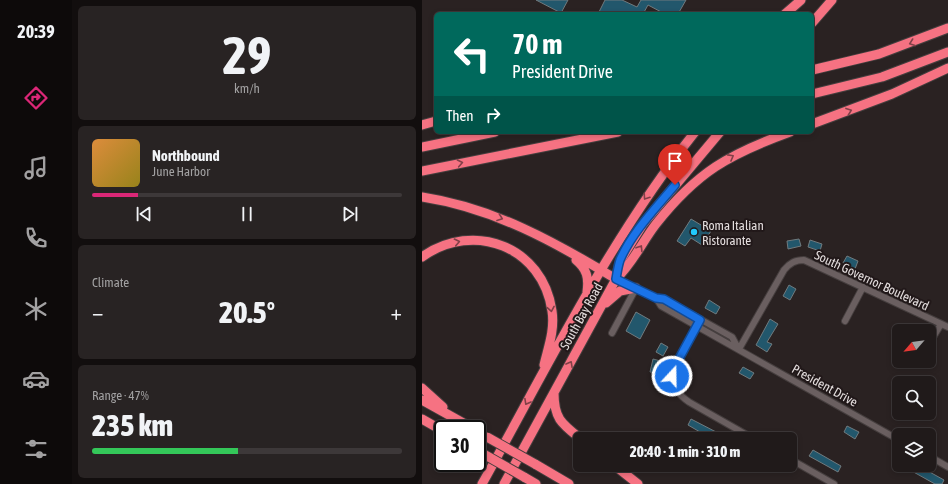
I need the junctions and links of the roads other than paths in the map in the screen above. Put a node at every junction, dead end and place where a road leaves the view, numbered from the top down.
1 (801, 0) edge
2 (806, 0) edge
3 (832, 0) edge
4 (787, 12) edge
5 (797, 12) edge
6 (814, 22) edge
7 (948, 28) edge
8 (948, 52) edge
9 (948, 68) edge
10 (814, 70) edge
11 (814, 93) edge
12 (434, 122) edge
13 (814, 123) edge
14 (422, 125) edge
15 (485, 134) edge
16 (608, 134) edge
17 (694, 134) edge
18 (718, 134) edge
19 (785, 134) edge
20 (422, 147) edge
21 (422, 170) edge
22 (422, 197) edge
23 (562, 248) junction
24 (422, 257) edge
25 (601, 270) junction
26 (616, 279) junction
27 (863, 287) junction
28 (636, 288) junction
29 (586, 297) junction
30 (600, 308) junction
31 (845, 320) dead end
32 (698, 322) junction
33 (940, 324) junction
34 (948, 327) edge
35 (936, 331) edge
36 (612, 334) dead end
37 (739, 349) junction
38 (540, 378) junction
39 (422, 388) edge
40 (554, 392) junction
41 (422, 400) edge
42 (422, 419) edge
43 (459, 420) edge
44 (461, 420) edge
45 (434, 426) edge
46 (742, 432) edge
47 (573, 433) edge
48 (486, 436) edge
49 (892, 436) edge
50 (486, 456) edge
51 (936, 460) edge
52 (797, 464) edge
53 (948, 467) edge
54 (623, 472) edge
55 (484, 482) edge
56 (504, 484) edge
57 (536, 484) edge
58 (569, 484) edge
59 (638, 484) edge
60 (834, 484) edge

1 - 4 highway
2 - 5 highway
3 - 6 highway
7 -> 10 highway
8 - 11 highway
13 -> 9 highway
12 - 14 highway
15 - 20 highway
21 -> 16 highway
17 -> 25 highway, South Bay Road
18 - 26 highway, South Bay Road
26 -> 19 highway
22 -> 23 highway
23 - 25 highway
23 - 29 highway
24 -> 38 highway
25 - 26 highway
25 - 29 highway, South Bay Road
26 - 28 street, President Drive
26 - 30 highway, South Bay Road
27 - 31 street
27 - 33 street, South Governor Boulevard
27 - 37 street, South Governor Boulevard
28 - 30 highway
28 - 32 street, President Drive
28 - 36 street
29 - 38 highway, South Bay Road
40 -> 30 highway, South Bay Road
32 - 37 street, President Drive
32 - 46 street
33 - 34 street, South Governor Boulevard
33 - 35 street
37 - 49 street, President Drive
38 -> 55 highway, South Bay Road
39 - 44 highway
40 - 47 highway
40 - 56 highway, South Bay Road
41 - 43 highway
42 - 45 highway
48 - 58 highway, bridge
50 - 57 highway, bridge
51 - 53 street
52 - 60 street
54 - 59 highway

